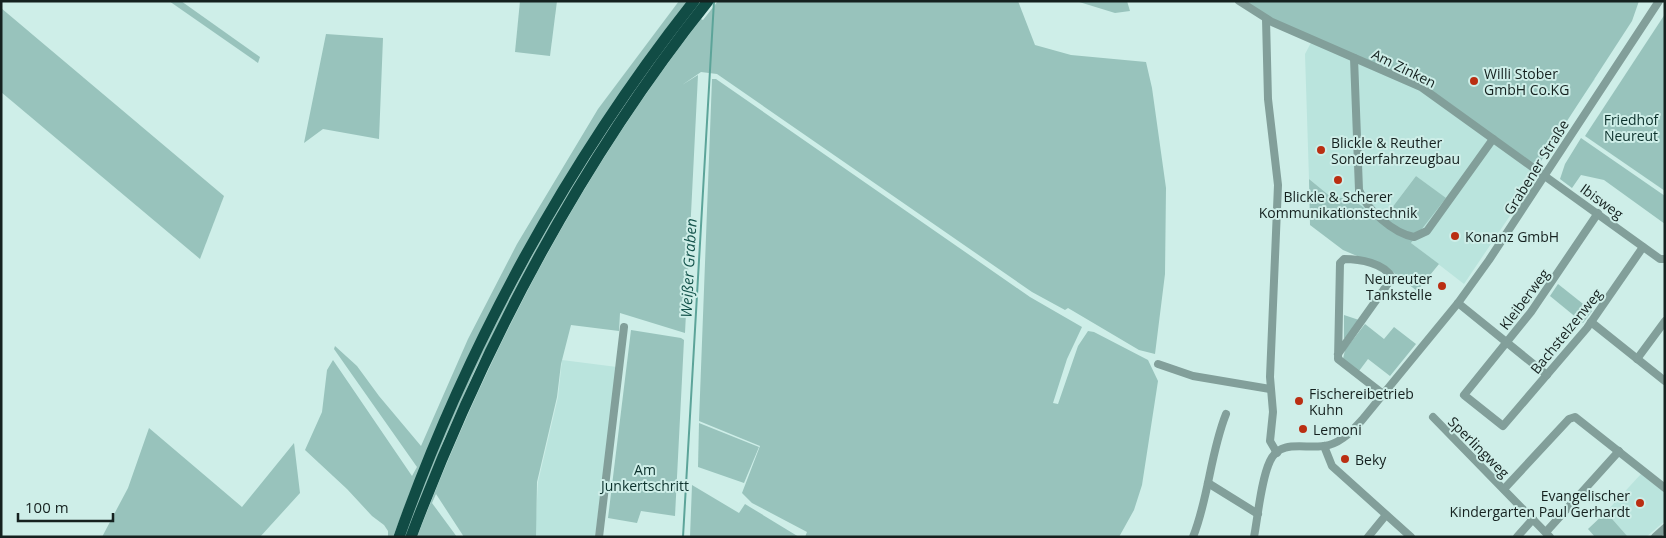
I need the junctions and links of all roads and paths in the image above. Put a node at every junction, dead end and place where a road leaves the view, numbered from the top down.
1 (694, 1) edge
2 (708, 1) edge
3 (1239, 1) edge
4 (1659, 1) edge
5 (1266, 19) junction
6 (1354, 58) junction
7 (1493, 138) junction
8 (1545, 175) junction
9 (1598, 214) junction
10 (1644, 247) junction
11 (1665, 259) edge
12 (1458, 303) junction
13 (1665, 321) edge
14 (1591, 322) junction
15 (624, 328) dead end
16 (1507, 343) junction
17 (1338, 354) junction
18 (1637, 359) junction
19 (1158, 364) dead end
20 (1547, 375) junction
21 (1665, 382) edge
22 (1270, 389) junction
23 (1383, 394) junction
24 (1226, 414) dead end
25 (1433, 417) dead end
26 (1503, 426) joint
27 (1324, 446) junction
28 (1620, 451) junction
29 (1277, 452) junction
30 (1208, 483) junction
31 (1665, 488) edge
32 (1504, 489) junction
33 (1258, 514) junction
34 (1386, 515) junction
35 (1533, 519) junction
36 (1665, 528) edge
37 (1548, 535) edge
38 (400, 537) edge
39 (410, 537) edge
40 (598, 537) edge
41 (1193, 537) edge
42 (1254, 537) edge
43 (1368, 537) edge
44 (1411, 537) edge
45 (1517, 537) edge
46 (1655, 537) edge

1 - 38 highway
2 - 39 highway
3 - 5 street, Am Zinken
4 - 8 street, Grabener Straße
5 - 6 street, Am Zinken
5 - 22 street
6 - 7 street, Am Zinken
6 - 7 street
7 - 8 street, Am Zinken
8 - 9 street, Ibisweg
8 - 12 street, Grabener Straße
9 - 10 street, Ibisweg
9 - 16 street, Kleiberweg
10 - 11 street, Ibisweg
10 - 14 street, Bachstelzenweg
12 - 16 street
12 - 23 street, Grabener Straße
13 - 18 street
14 - 18 street
14 - 20 street, Bachstelzenweg
15 - 40 street
16 - 20 street
16 - 26 street, Kleiberweg
17 - 17 street
17 - 23 street
18 - 21 street
19 - 22 street
20 - 26 street, Bachstelzenweg
22 - 29 street
23 - 27 street, Grabener Straße
24 - 30 street
25 - 32 street, Sperlingweg
27 - 29 street
27 - 34 street
28 - 31 street
28 - 32 street
28 - 37 street
29 - 33 street
30 - 33 street
30 - 41 street
32 - 35 street, Sperlingweg
33 - 42 street
34 - 43 street
34 - 44 street
35 - 37 street, Sperlingweg
35 - 45 street
36 - 46 street

